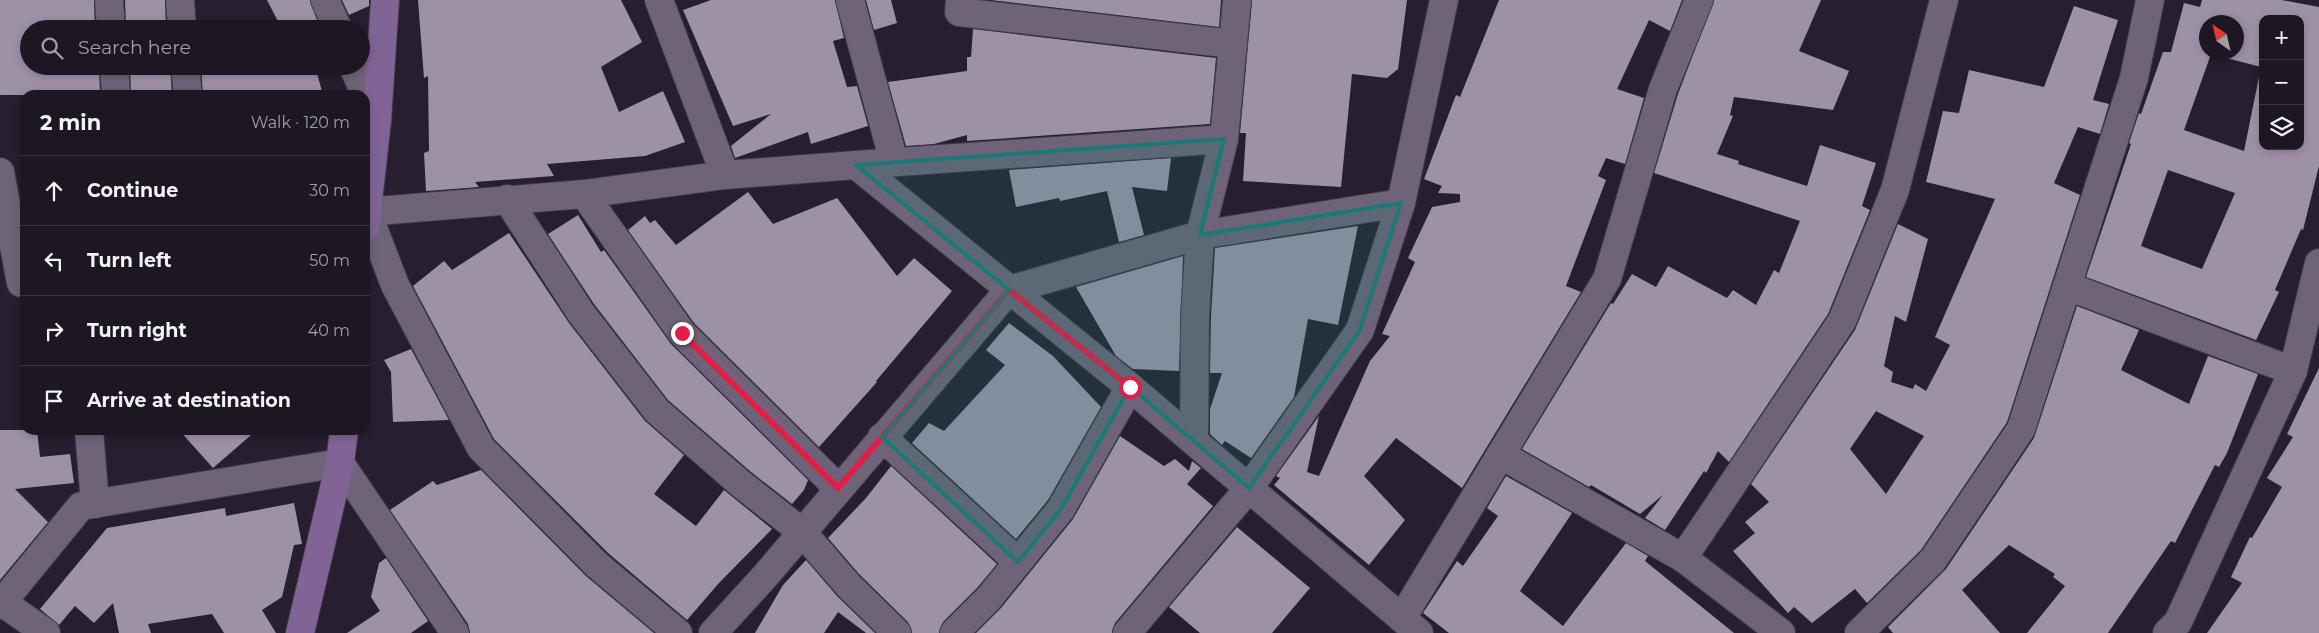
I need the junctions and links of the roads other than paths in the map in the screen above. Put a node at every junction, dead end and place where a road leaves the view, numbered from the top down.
1 (109, 0) edge
2 (180, 0) edge
3 (325, 0) edge
4 (385, 0) edge
5 (659, 0) edge
6 (850, 0) edge
7 (960, 0) edge
8 (1237, 0) edge
9 (1444, 0) edge
10 (1699, 0) edge
11 (1944, 0) edge
12 (2150, 0) edge
13 (110, 20) edge
14 (181, 20) edge
15 (334, 20) edge
16 (1233, 44) junction
17 (115, 75) edge
18 (186, 75) edge
19 (358, 75) edge
20 (116, 90) edge
21 (187, 90) edge
22 (364, 90) edge
23 (370, 104) edge
24 (377, 121) junction
25 (1224, 139) junction
26 (894, 162) junction
27 (856, 165) junction
28 (0, 172) edge
29 (726, 175) junction
30 (370, 182) edge
31 (584, 194) junction
32 (507, 199) junction
33 (1401, 203) junction
34 (370, 216) edge
35 (370, 226) edge
36 (1200, 235) junction
37 (2319, 263) edge
38 (15, 283) edge
39 (2067, 286) junction
40 (1009, 290) junction
41 (2310, 338) edge
42 (2293, 371) junction
43 (1130, 387) junction
44 (89, 435) edge
45 (343, 435) edge
46 (882, 437) junction
47 (1194, 441) junction
48 (1501, 454) junction
49 (340, 463) junction
50 (838, 488) junction
51 (1249, 488) junction
52 (95, 504) junction
53 (802, 532) junction
54 (1682, 558) junction
55 (1018, 562) junction
56 (1, 603) edge
57 (1411, 626) edge
58 (46, 633) edge
59 (300, 633) edge
60 (455, 633) edge
61 (678, 633) edge
62 (713, 633) edge
63 (897, 633) edge
64 (954, 633) edge
65 (1128, 633) edge
66 (1781, 633) edge
67 (1858, 633) edge
68 (2167, 633) edge

1 - 13 street
2 - 14 street
3 - 15 street
4 - 24 main road
5 - 29 street
6 - 26 street
7 - 16 street
8 - 16 street
9 - 33 street
10 - 48 street
11 - 54 street
12 - 39 street
16 - 25 street
17 - 20 street
18 - 21 street
19 - 22 street
23 - 24 street
24 - 30 main road
25 - 26 street
25 - 36 street
26 - 27 street
27 - 29 street
27 - 40 street
28 - 38 street
29 - 31 street
31 - 32 street
31 - 50 street
32 - 34 street
32 - 53 street
33 - 36 street
33 - 51 street
35 - 61 street
36 - 40 street
36 - 47 street
37 - 41 street
39 - 42 street
39 - 67 street
40 - 43 street
40 - 46 street
41 - 42 street
42 - 68 street
43 - 47 street
43 - 55 street
44 - 52 street
45 - 49 main road
46 - 50 street
46 - 55 street
47 - 51 street
48 - 54 street
48 - 57 street
49 - 52 street
49 - 59 main road
49 - 60 street
50 - 53 street
51 - 57 street
51 - 65 street
52 - 56 street
53 - 62 street
53 - 63 street
54 - 66 street
55 - 64 street
56 - 58 street

